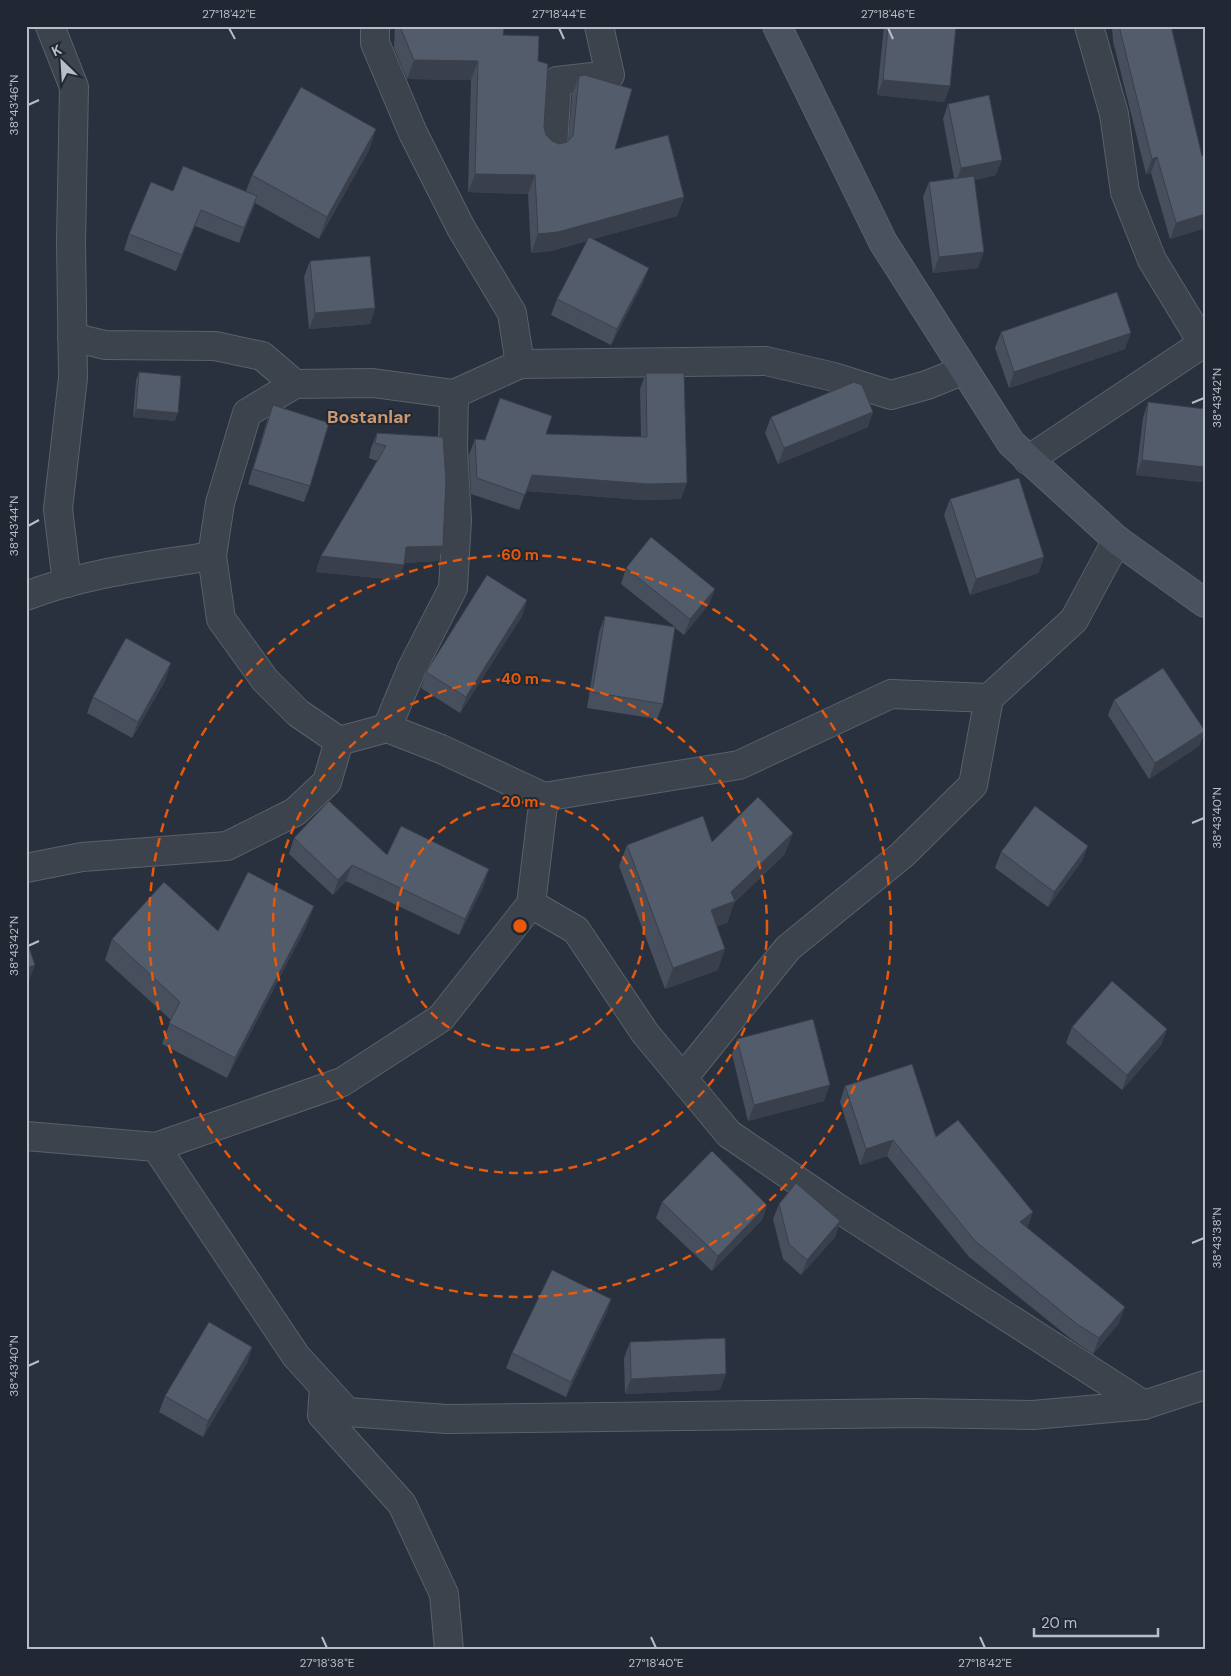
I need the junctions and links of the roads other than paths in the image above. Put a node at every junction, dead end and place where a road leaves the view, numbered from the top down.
1 (50, 26) edge
2 (375, 26) edge
3 (599, 26) edge
4 (778, 26) edge
5 (1089, 26) edge
6 (553, 147) edge
7 (72, 337) junction
8 (1203, 345) edge
9 (520, 364) junction
10 (964, 370) junction
11 (295, 384) junction
12 (454, 394) junction
13 (1028, 460) junction
14 (1117, 540) junction
15 (212, 556) junction
16 (67, 583) junction
17 (26, 596) edge
18 (1205, 603) edge
19 (989, 698) junction
20 (387, 728) junction
21 (339, 741) junction
22 (544, 797) junction
23 (26, 868) edge
24 (531, 904) junction
25 (684, 1078) junction
26 (26, 1136) edge
27 (156, 1147) junction
28 (1205, 1385) edge
29 (324, 1387) junction
30 (1144, 1405) junction
31 (449, 1650) edge

1 - 7 street
2 - 9 street
3 - 6 street
4 - 10 street
5 - 8 street
7 - 11 street
7 - 16 street
8 - 13 street
9 - 10 street
9 - 12 street
10 - 13 street
11 - 12 street
11 - 15 street
12 - 20 street
13 - 14 street
14 - 18 street
14 - 19 street
15 - 16 street
15 - 21 street
16 - 17 street
19 - 22 street
19 - 25 street
20 - 21 street
20 - 22 street
21 - 23 street
22 - 24 street
24 - 25 street
24 - 27 street
25 - 30 street
26 - 27 street
27 - 29 street
28 - 30 street
29 - 30 street
29 - 31 street

